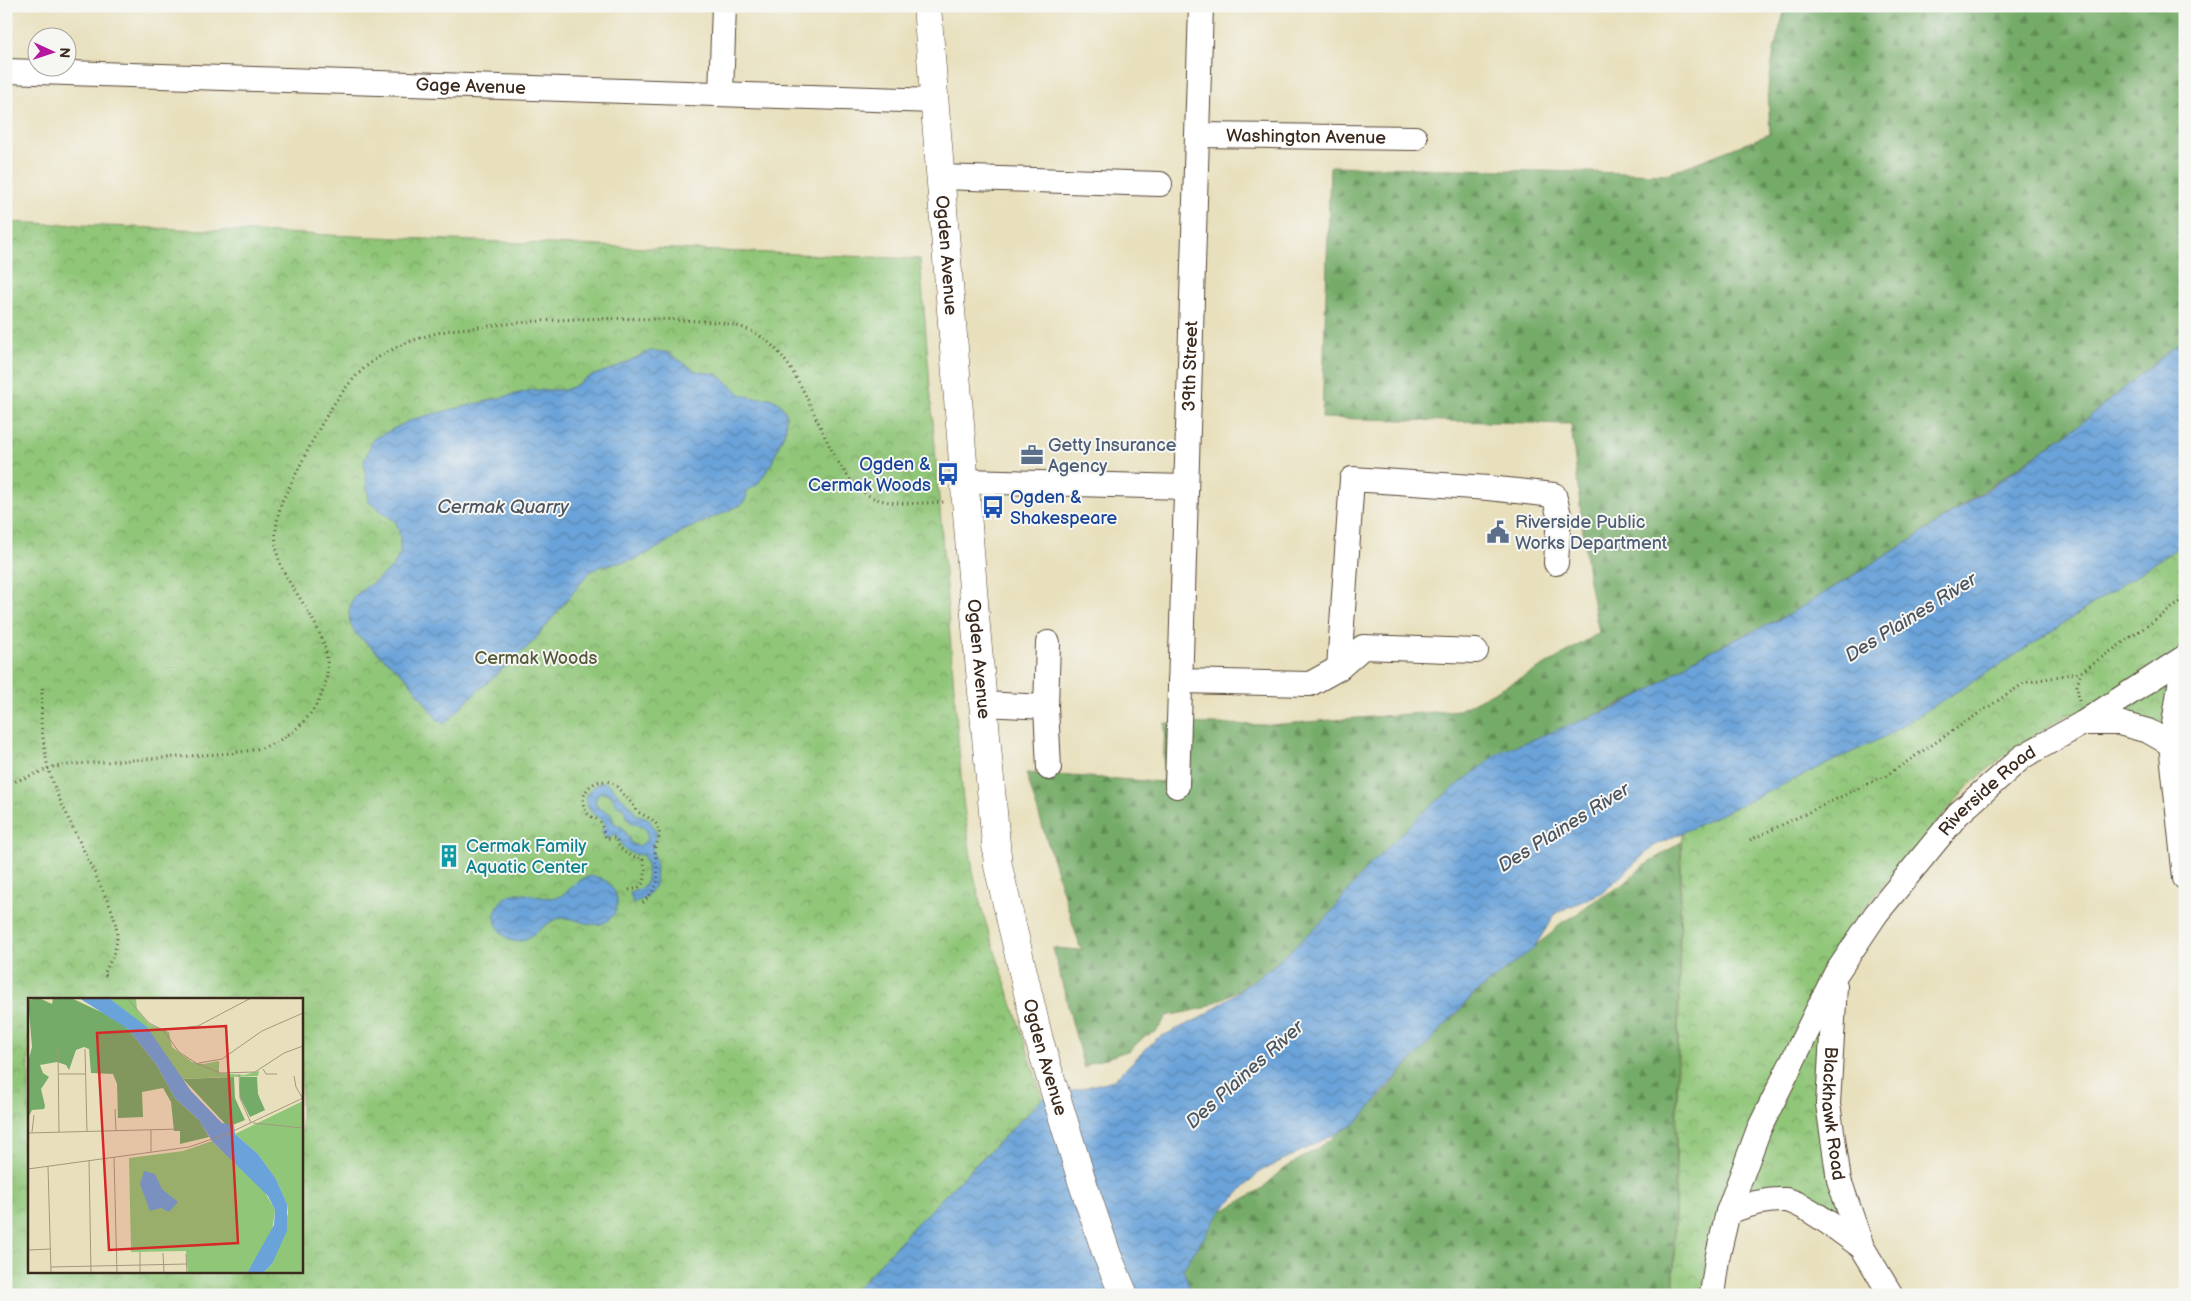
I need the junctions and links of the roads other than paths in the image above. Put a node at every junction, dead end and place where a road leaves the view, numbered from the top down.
1 (724, 6) edge
2 (927, 6) edge
3 (1201, 6) edge
4 (6, 71) edge
5 (721, 94) junction
6 (935, 101) junction
7 (1197, 135) junction
8 (1415, 138) dead end
9 (941, 176) junction
10 (1160, 184) dead end
11 (1185, 487) junction
12 (958, 492) junction
13 (1556, 563) dead end
14 (1048, 643) dead end
15 (1476, 651) dead end
16 (2184, 658) edge
17 (1329, 674) junction
18 (1180, 681) junction
19 (983, 704) junction
20 (1046, 707) junction
21 (2083, 724) junction
22 (2171, 744) junction
23 (1049, 768) dead end
24 (1177, 786) dead end
25 (2185, 878) edge
26 (1835, 974) junction
27 (1728, 1212) junction
28 (1862, 1247) junction
29 (1124, 1295) edge
30 (1712, 1295) edge
31 (1892, 1295) edge

1 - 5 street
2 - 6 main road, Ogden Avenue
3 - 7 street, 39th Street
4 - 5 street, Gage Avenue
5 - 6 street, Gage Avenue
6 - 9 main road, Ogden Avenue
7 - 8 street, Washington Avenue
7 - 11 street, 39th Street
9 - 10 street
9 - 12 main road, Ogden Avenue
11 - 12 street
11 - 18 street, 39th Street
12 - 19 main road, Ogden Avenue
13 - 17 street
14 - 20 street
15 - 17 street
16 - 21 street, Riverside Road
16 - 22 street
17 - 18 street
18 - 24 street, 39th Street
19 - 20 street
19 - 29 main road, Ogden Avenue
20 - 23 street
21 - 22 street
21 - 26 street, Riverside Road
22 - 25 street
26 - 27 street, Riverside Road
26 - 28 street, Blackhawk Road
27 - 28 street, Blackhawk Road
27 - 30 street, Riverside Road
28 - 31 street, Blackhawk Road

